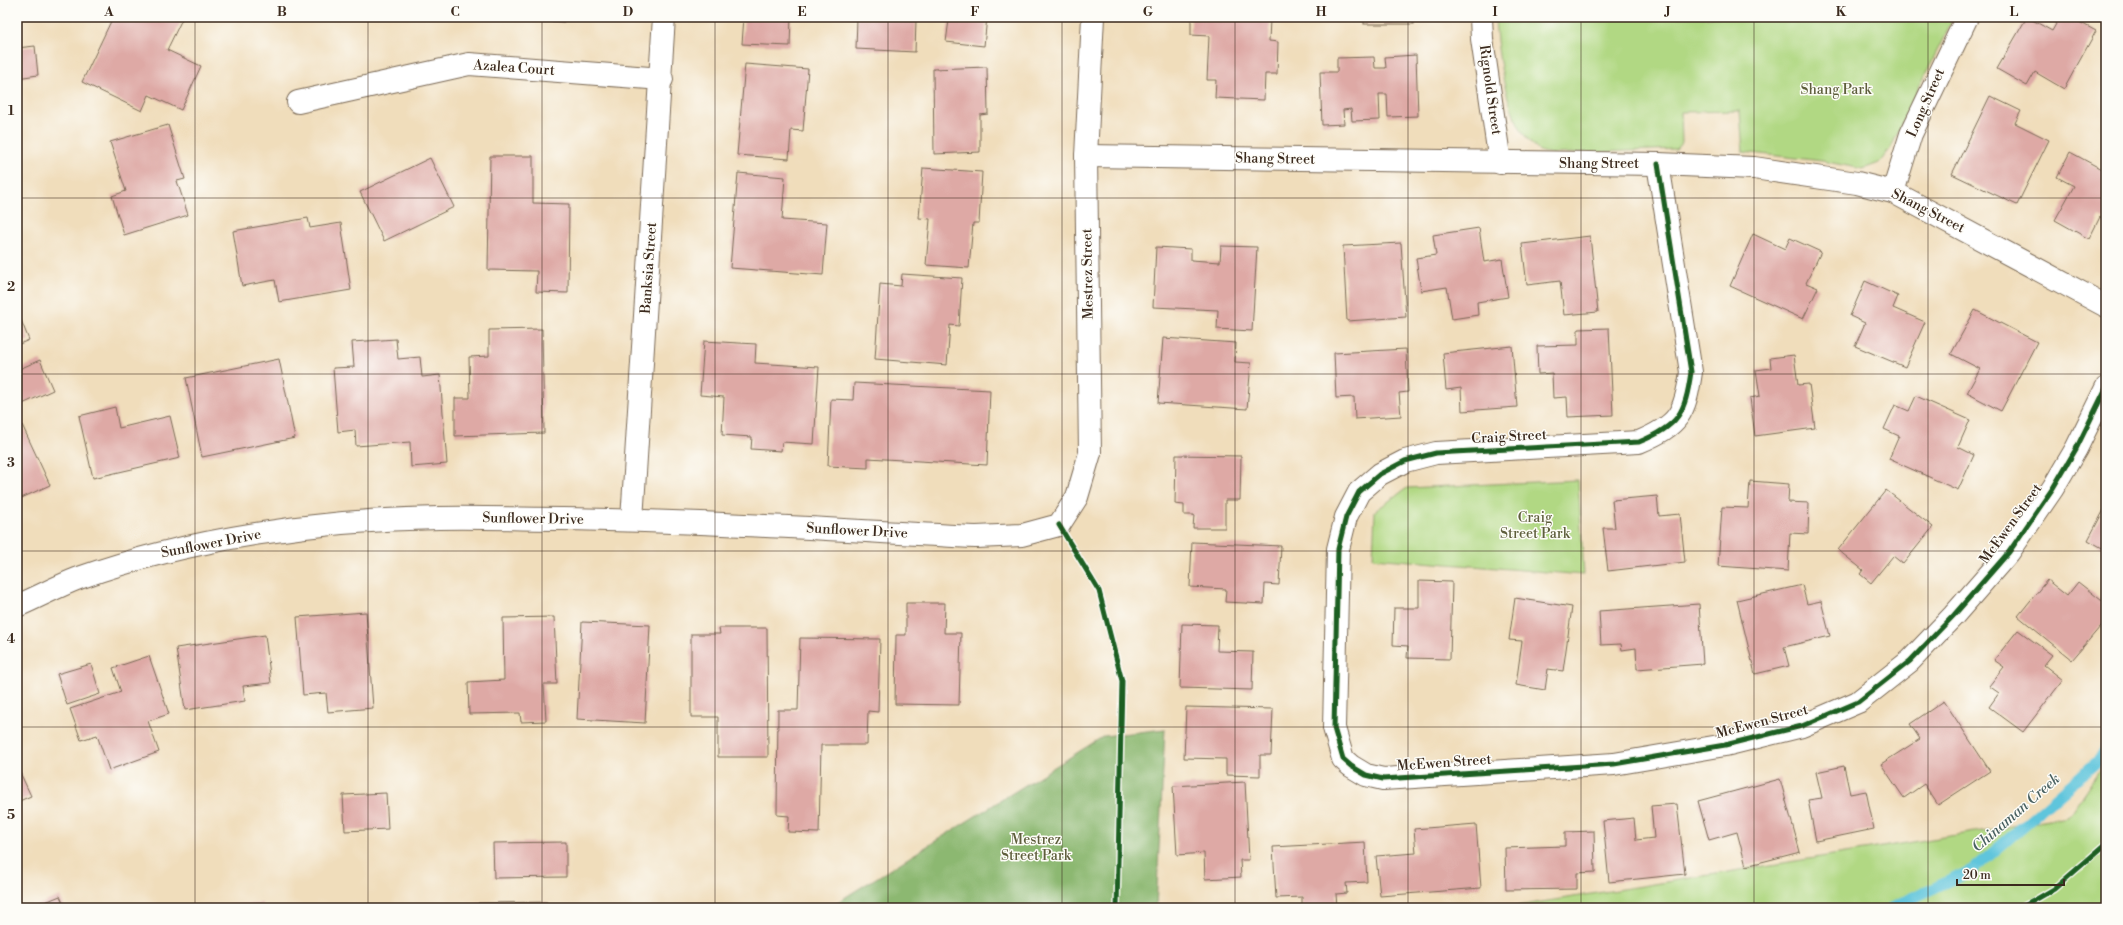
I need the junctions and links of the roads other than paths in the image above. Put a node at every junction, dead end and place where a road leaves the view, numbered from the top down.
1 (664, 17) edge
2 (1093, 17) edge
3 (1481, 17) edge
4 (1967, 17) edge
5 (662, 79) junction
6 (298, 102) dead end
7 (1086, 156) junction
8 (1500, 163) junction
9 (1658, 164) junction
10 (1893, 192) junction
11 (2106, 306) edge
12 (2106, 388) edge
13 (632, 520) junction
14 (1059, 525) joint
15 (17, 606) edge
16 (1343, 759) joint

1 - 5 street, Banksia Street
2 - 7 street, Mestrez Street
3 - 8 street, Rignold Street
4 - 10 street, Long Street
5 - 6 street, Azalea Court
5 - 13 street, Banksia Street
7 - 8 street, Shang Street
7 - 14 street, Mestrez Street
8 - 9 street, Shang Street
9 - 10 street, Shang Street
9 - 16 street, Craig Street
10 - 11 street, Shang Street
12 - 16 street, McEwen Street
13 - 14 street, Sunflower Drive
13 - 15 street, Sunflower Drive

